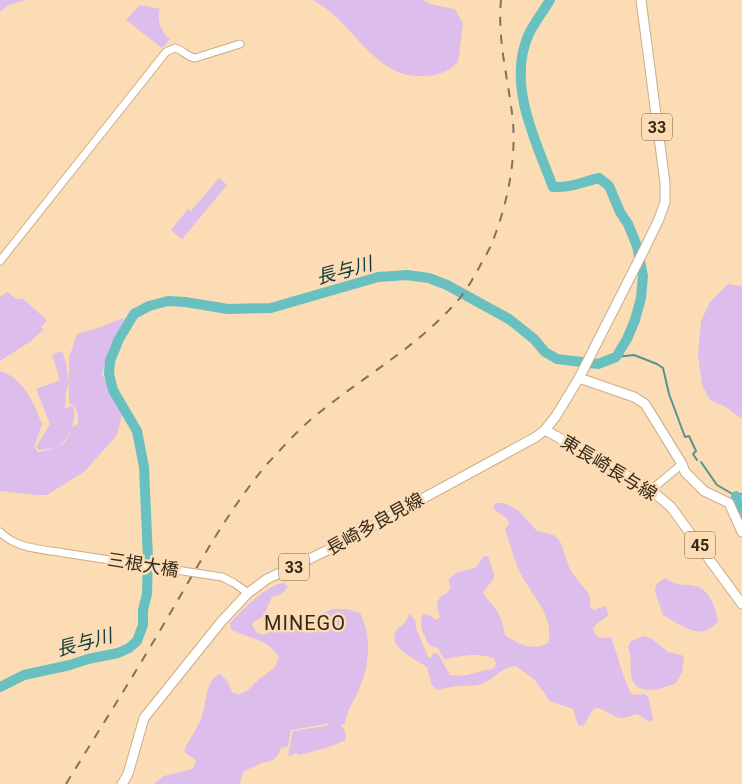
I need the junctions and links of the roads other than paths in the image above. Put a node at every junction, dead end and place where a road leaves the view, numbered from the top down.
1 (641, 0) edge
2 (240, 44) dead end
3 (0, 261) edge
4 (580, 375) junction
5 (545, 430) junction
6 (682, 464) junction
7 (651, 490) junction
8 (0, 532) edge
9 (742, 532) edge
10 (248, 593) junction
11 (742, 604) edge
12 (122, 784) edge

1 - 4 main road, 長崎多良見線 / 33
2 - 3 street
4 - 5 main road, 長崎多良見線 / 33
4 - 6 main road, 45
5 - 7 main road, 東長崎長与線 / 45
5 - 10 main road, 長崎多良見線 / 33
6 - 7 street
6 - 9 main road, 45
7 - 11 main road, 東長崎長与線 / 45
8 - 10 street, 三根大橋, bridge
10 - 12 main road, 長崎多良見線 / 33

